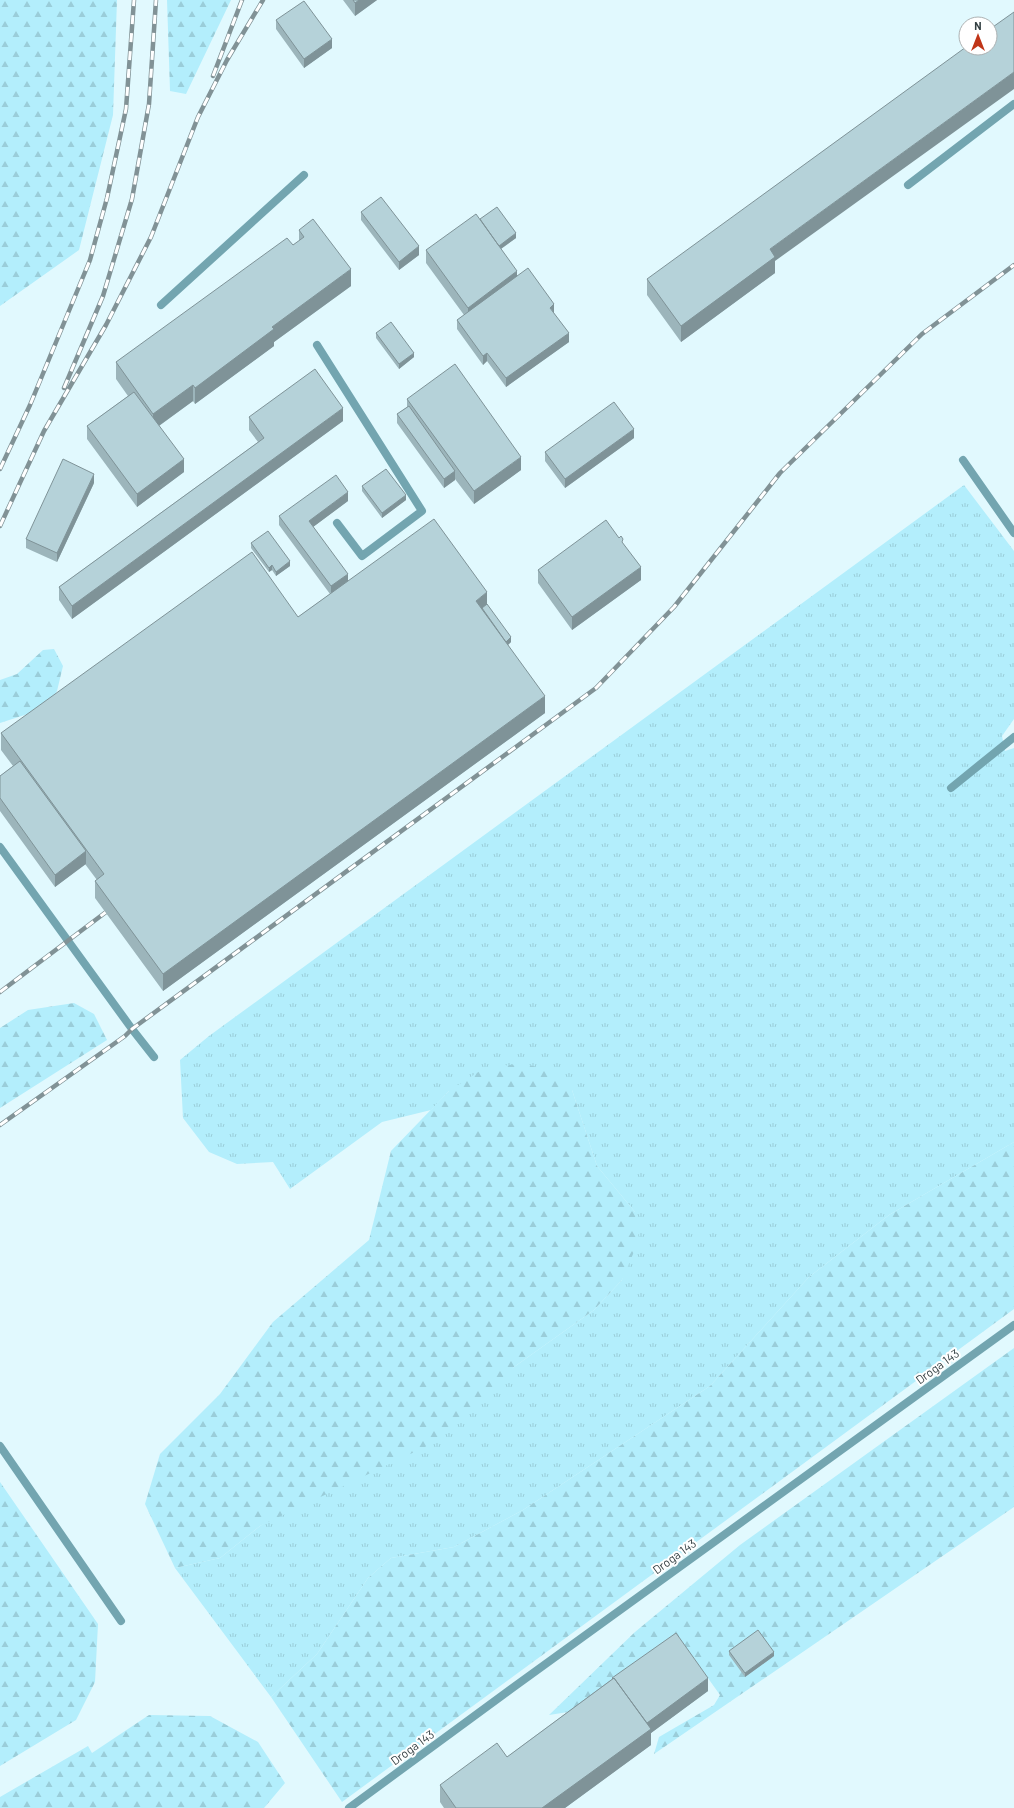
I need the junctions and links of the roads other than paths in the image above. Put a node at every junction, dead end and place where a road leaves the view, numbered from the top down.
1 (1014, 104) edge
2 (304, 175) dead end
3 (908, 185) dead end
4 (161, 305) dead end
5 (317, 345) dead end
6 (963, 460) dead end
7 (337, 523) dead end
8 (1014, 533) edge
9 (1014, 737) edge
10 (951, 788) dead end
11 (0, 847) edge
12 (154, 1057) dead end
13 (1014, 1325) edge
14 (0, 1446) edge
15 (121, 1621) dead end
16 (349, 1808) edge

1 - 3 lane
2 - 4 lane
5 - 7 lane
6 - 8 lane
9 - 10 lane
11 - 12 lane
13 - 16 lane, Droga 143
14 - 15 lane

